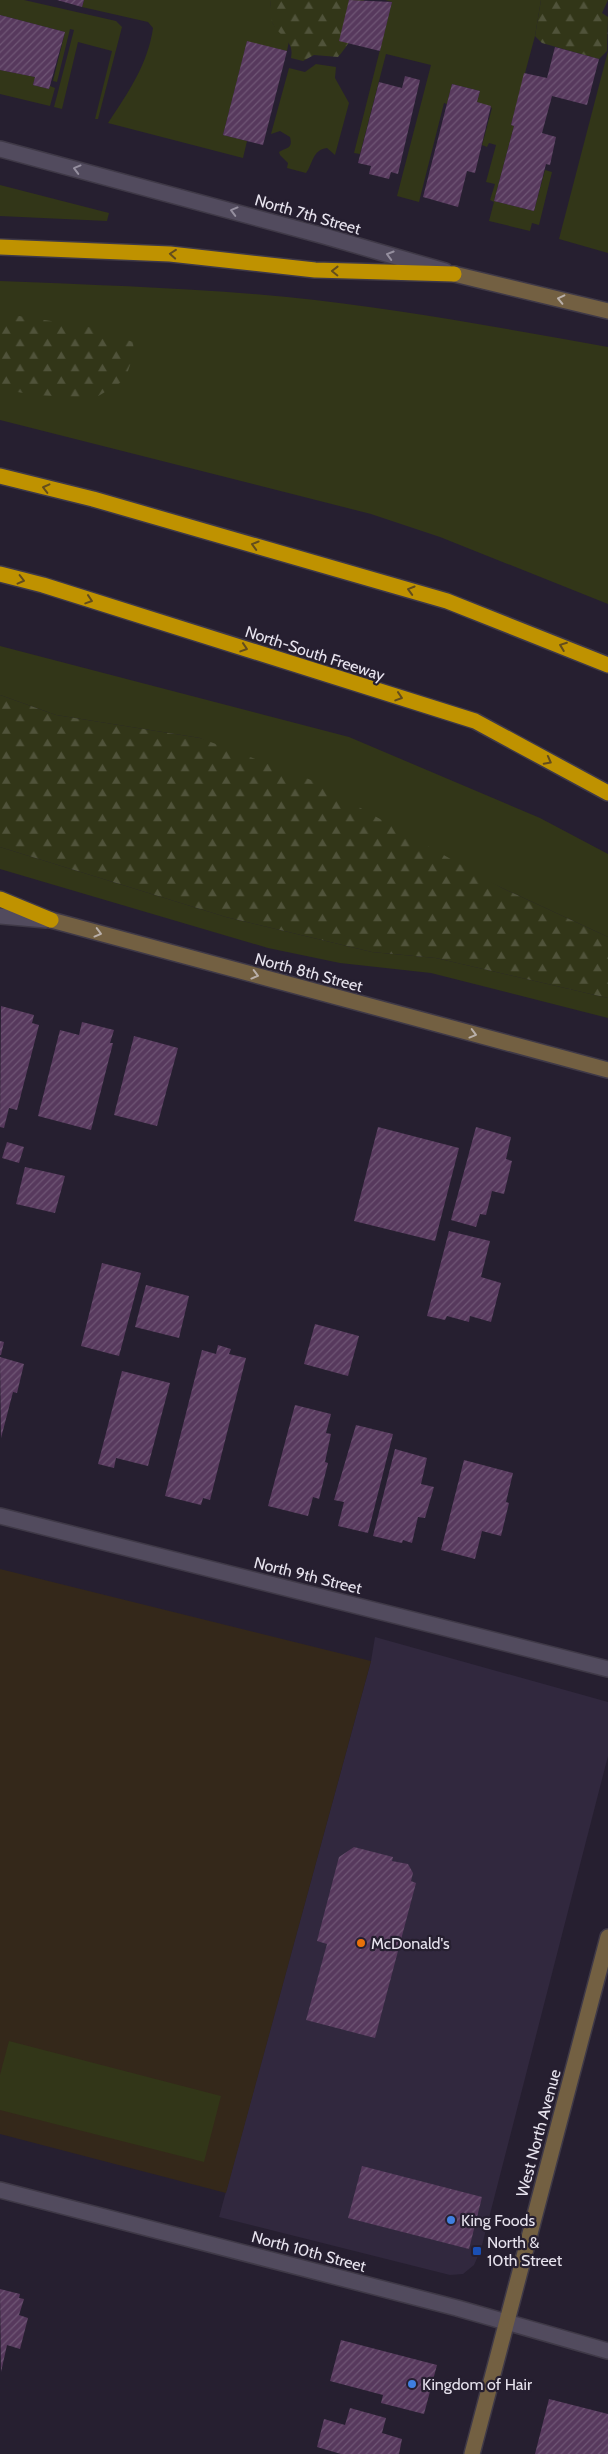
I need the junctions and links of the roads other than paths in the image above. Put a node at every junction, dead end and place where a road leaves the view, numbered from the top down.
1 (0, 149) edge
2 (0, 247) edge
3 (454, 274) junction
4 (608, 311) edge
5 (0, 476) edge
6 (0, 574) edge
7 (608, 665) edge
8 (608, 793) edge
9 (0, 899) edge
10 (0, 916) edge
11 (51, 920) junction
12 (608, 1070) edge
13 (0, 1516) edge
14 (608, 1669) edge
15 (608, 1937) edge
16 (0, 2190) edge
17 (506, 2322) junction
18 (608, 2351) edge
19 (472, 2454) edge

3 -> 1 street, North 7th Street
3 -> 2 highway
4 -> 3 main road, North 7th Street
7 -> 5 highway
6 -> 8 highway, North-South Freeway
9 - 11 highway
10 - 11 street, North 8th Street
11 -> 12 main road, North 8th Street
13 - 14 street, North 9th Street
15 - 17 main road, West North Avenue
16 - 17 street, North 10th Street
17 - 18 street, North 10th Street
17 - 19 main road, West North Avenue

